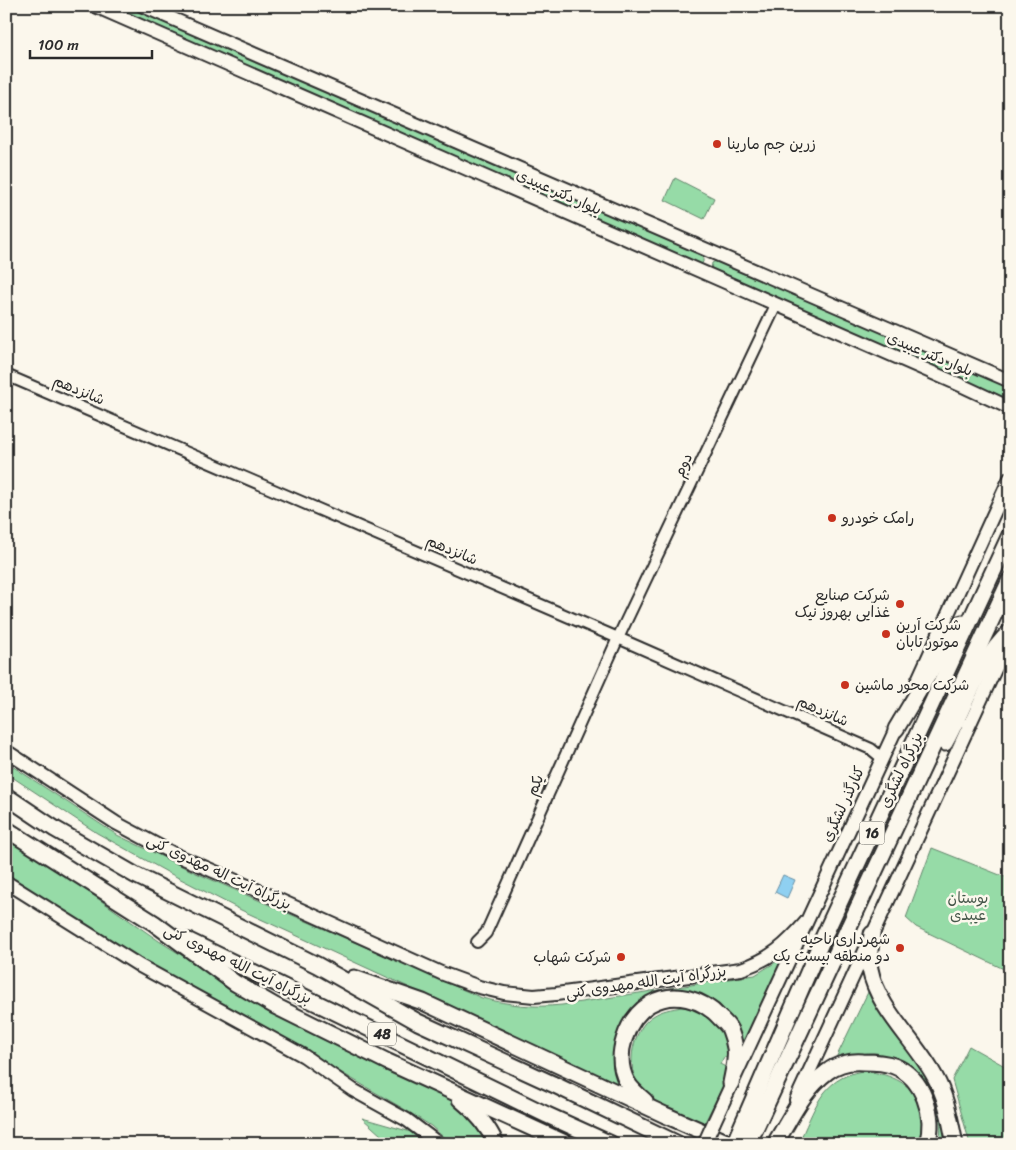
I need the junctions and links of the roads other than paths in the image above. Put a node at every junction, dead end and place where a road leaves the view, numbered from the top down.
1 (96, 6) edge
2 (143, 6) edge
3 (776, 305) junction
4 (1010, 372) edge
5 (989, 373) junction
6 (6, 375) edge
7 (1010, 381) edge
8 (1004, 401) edge
9 (1010, 408) edge
10 (1010, 478) edge
11 (1010, 535) edge
12 (998, 561) junction
13 (1010, 580) edge
14 (1010, 632) edge
15 (1010, 637) edge
16 (618, 638) junction
17 (896, 729) junction
18 (6, 751) edge
19 (882, 758) junction
20 (6, 796) edge
21 (908, 801) junction
22 (6, 829) edge
23 (6, 882) edge
24 (806, 922) junction
25 (154, 923) junction
26 (872, 934) junction
27 (477, 942) dead end
28 (317, 965) junction
29 (442, 973) joint
30 (732, 1082) junction
31 (447, 1089) junction
32 (665, 1116) junction
33 (740, 1141) edge
34 (777, 1142) edge
35 (439, 1144) edge
36 (496, 1144) edge
37 (567, 1144) edge
38 (611, 1144) edge
39 (678, 1144) edge
40 (704, 1144) edge
41 (927, 1144) edge
42 (955, 1144) edge

1 - 3 main road, بلوار دکتر عبیدی
2 - 5 main road, بلوار دکتر عبیدی
3 - 8 main road, بلوار دکتر عبیدی
3 - 16 street, دوم
4 - 5 main road
5 - 7 main road, بلوار دکتر عبیدی
6 - 16 street, شانزدهم
8 - 9 main road, بلوار دکتر عبیدی
10 - 17 main road, کنارگذر لشگری
11 - 12 highway, بزرگراه لشگری / 16
12 - 17 highway
12 - 33 highway, بزرگراه لشگری / 16
13 - 21 highway, بزرگراه لشگری / 16
14 - 21 highway
15 - 26 main road
16 - 19 street, شانزدهم
16 - 27 street, یکم
17 - 19 main road, کنارگذر لشگری
18 - 29 main road, بزرگراه آیت اله مهدوی کنی
19 - 24 main road, کنارگذر لشگری
20 - 28 highway, 48
21 - 33 highway, بزرگراه لشگری / 16
22 - 25 highway, 48
23 - 35 main road
24 - 29 main road, بزرگراه آیت الله مهدوی کنی
24 - 30 main road, کنارگذر لشگری
25 - 31 highway, بزرگراه آیت الله مهدوی کنی
25 - 38 highway, بزرگراه آیت الله مهدوی کنی / 48
26 - 34 main road
26 - 42 highway
28 - 32 highway
28 - 39 highway, 48
30 - 32 highway
30 - 40 main road, کنارگذر لشگری, bridge
31 - 36 highway
31 - 37 highway, بزرگراه آیت الله مهدوی کنی
32 - 33 highway
34 - 41 highway

